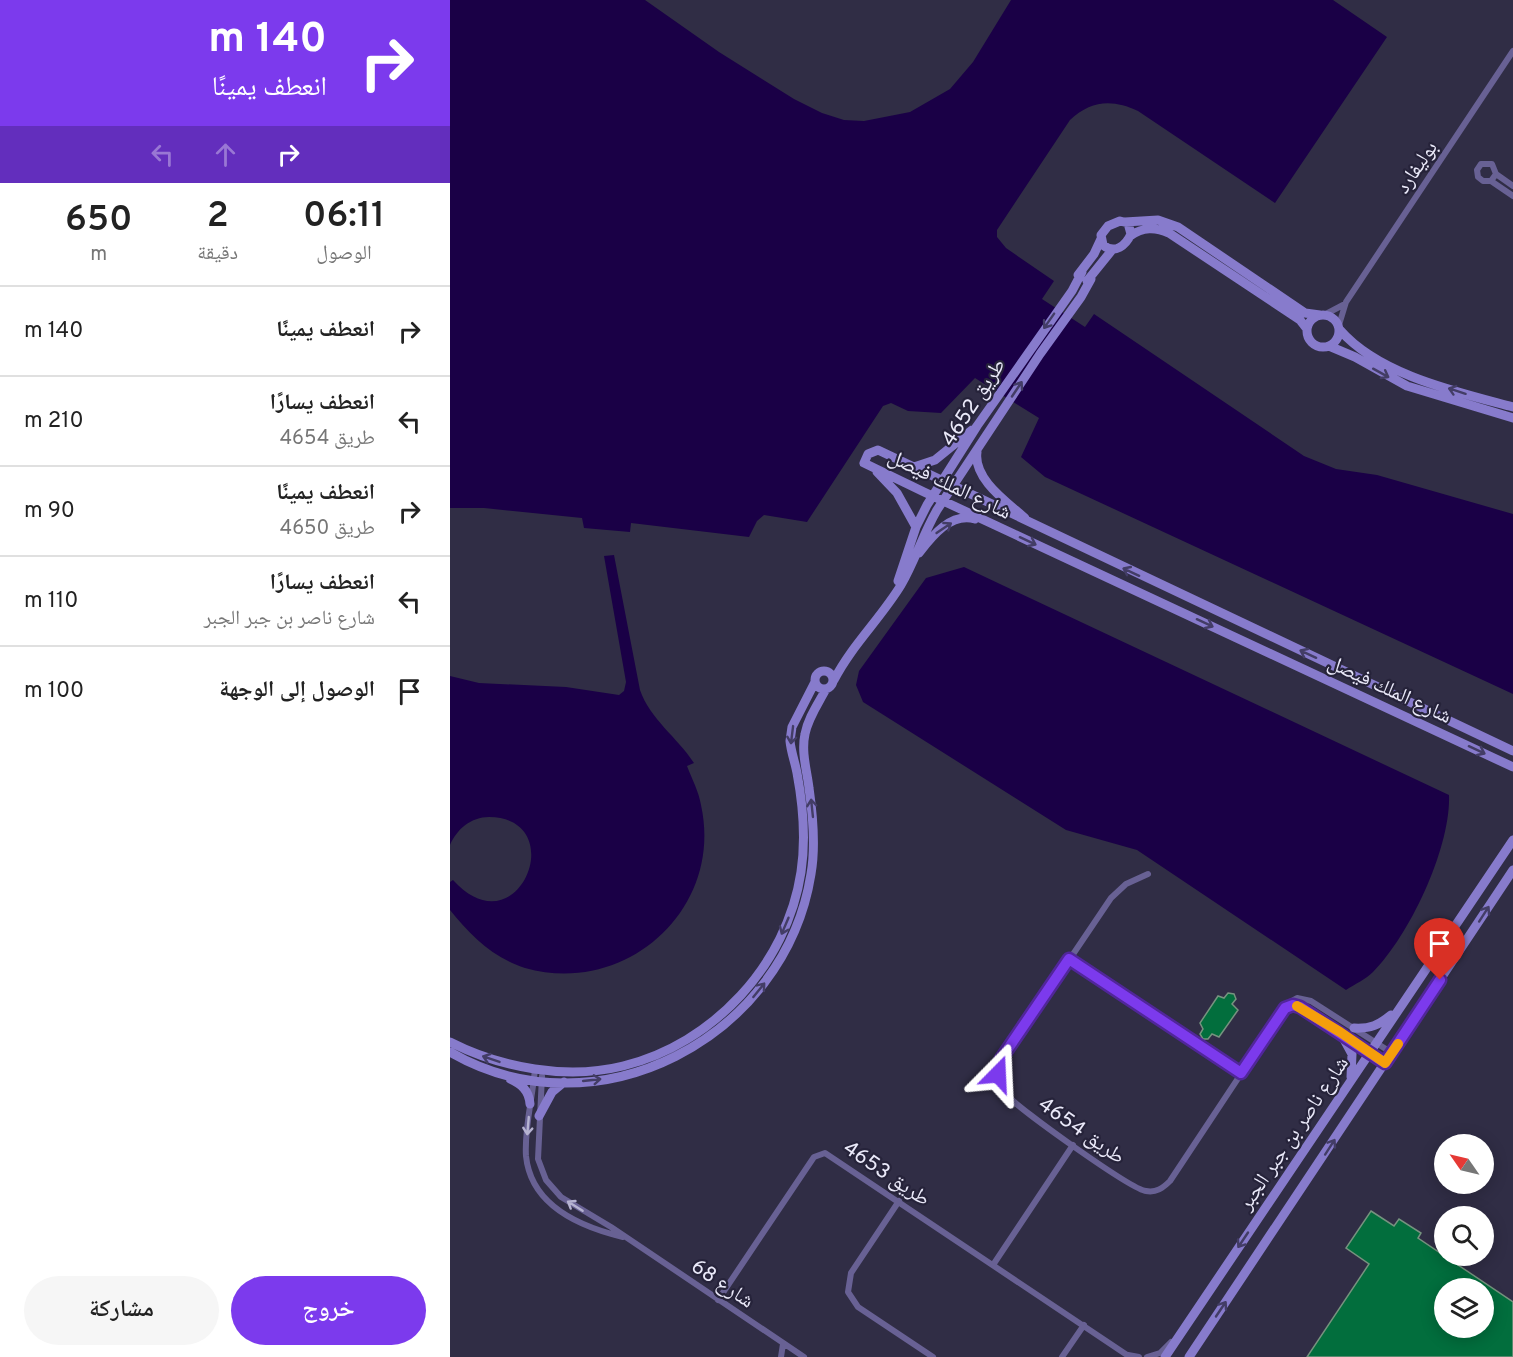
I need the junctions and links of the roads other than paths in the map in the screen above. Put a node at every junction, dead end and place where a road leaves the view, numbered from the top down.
1 (1513, 51) edge
2 (1496, 174) junction
3 (1491, 181) junction
4 (1513, 186) edge
5 (1513, 196) edge
6 (1125, 222) junction
7 (1130, 236) junction
8 (1101, 239) junction
9 (1112, 250) junction
10 (1346, 302) junction
11 (1322, 315) junction
12 (1339, 328) junction
13 (1307, 329) junction
14 (1329, 346) junction
15 (1513, 407) edge
16 (1513, 418) edge
17 (977, 426) junction
18 (977, 449) junction
19 (871, 466) junction
20 (911, 468) junction
21 (942, 483) junction
22 (953, 488) junction
23 (933, 496) junction
24 (944, 501) junction
25 (991, 524) junction
26 (916, 527) junction
27 (1036, 527) junction
28 (911, 565) junction
29 (890, 599) junction
30 (831, 676) junction
31 (815, 682) junction
32 (826, 689) junction
33 (1513, 751) edge
34 (1499, 760) junction
35 (1513, 767) edge
36 (1513, 774) edge
37 (1513, 840) edge
38 (1513, 870) edge
39 (1148, 874) dead end
40 (1069, 959) junction
41 (1400, 1007) junction
42 (1285, 1008) junction
43 (1354, 1028) junction
44 (1340, 1032) junction
45 (450, 1042) edge
46 (1376, 1042) junction
47 (450, 1052) edge
48 (1369, 1052) junction
49 (1392, 1053) junction
50 (1385, 1063) junction
51 (539, 1069) junction
52 (494, 1072) junction
53 (1241, 1073) junction
54 (1351, 1079) junction
55 (538, 1081) junction
56 (564, 1082) junction
57 (530, 1104) junction
58 (539, 1116) junction
59 (1073, 1145) junction
60 (899, 1200) junction
61 (624, 1237) junction
62 (993, 1265) junction
63 (718, 1300) junction
64 (1084, 1325) junction
65 (1181, 1334) junction
66 (783, 1344) junction
67 (1129, 1356) edge
68 (781, 1357) edge
69 (804, 1357) edge
70 (933, 1357) edge
71 (1062, 1357) edge
72 (1139, 1357) edge
73 (1147, 1357) edge
74 (1165, 1357) edge
75 (1189, 1357) edge

1 - 10 street, بوليفارد
2 - 3 street
2 - 3 street
2 - 4 street
3 - 5 street
6 - 7 street
6 - 8 street
6 - 11 street
7 - 9 street
7 - 13 street
8 - 9 street
8 -> 17 street, طريق 4652
18 -> 9 street, طريق 4652
10 - 11 street, بوليفارد
10 - 12 street, بوليفارد
11 - 12 street
11 - 13 street
12 - 14 street
15 -> 12 street
13 - 14 street
14 -> 16 street
17 - 20 street
17 - 21 street, طريق 4652
18 - 22 street, طريق 4652
18 - 27 street
19 - 20 street, شارع الملك فيصل
19 - 23 street, شارع الملك فيصل
19 - 26 street
20 - 21 street, شارع الملك فيصل
21 - 22 street, شارع الملك فيصل
21 - 23 street, طريق 4652
22 - 24 street, طريق 4652
22 - 27 street, شارع الملك فيصل
23 - 24 street, شارع الملك فيصل
23 - 26 street, طريق 4652
24 - 25 street, شارع الملك فيصل
24 - 28 street, طريق 4652
28 -> 25 street
25 -> 34 street, شارع الملك فيصل
26 - 29 street, طريق 4652
33 -> 27 street, شارع الملك فيصل
28 - 29 street, طريق 4652
29 - 30 street, طريق 4652
30 - 31 street
30 - 32 street
31 - 32 street
31 -> 51 street
56 -> 32 street
34 - 35 street, شارع الملك فيصل
34 - 36 street
37 - 41 street, شارع ناصر بن جبر الجبر
49 -> 38 street, شارع ناصر بن جبر الجبر
39 - 40 street, طريق 4654
40 - 53 street
40 - 59 street, طريق 4654
41 - 43 street
41 - 46 street, شارع ناصر بن جبر الجبر
42 - 43 street
42 - 44 street
42 - 53 street, طريق 4654
43 - 46 street
44 - 48 street
44 - 54 street
51 -> 45 street
46 - 48 street, شارع ناصر بن جبر الجبر
46 - 49 street
47 - 52 street
48 - 50 street
48 - 54 street, شارع ناصر بن جبر الجبر
49 - 50 street, شارع ناصر بن جبر الجبر
75 -> 50 street, شارع ناصر بن جبر الجبر
51 - 55 street
52 - 55 street
52 - 57 street
53 - 59 street, طريق 4654
54 -> 65 street, شارع ناصر بن جبر الجبر
55 - 56 street
55 - 57 street
55 - 58 street
56 - 58 street
57 -> 61 street
61 -> 58 street
59 - 62 street
60 - 62 street, طريق 4653
60 - 63 street, طريق 4653
60 - 70 street
61 - 63 street, شارع 68
62 - 64 street, طريق 4653
63 - 66 street, شارع 68
64 - 67 street, طريق 4653
64 - 71 street
65 - 73 street
65 - 74 street, شارع ناصر بن جبر الجبر
66 - 68 street
66 - 69 street, شارع 68
67 - 72 street, طريق 4653

